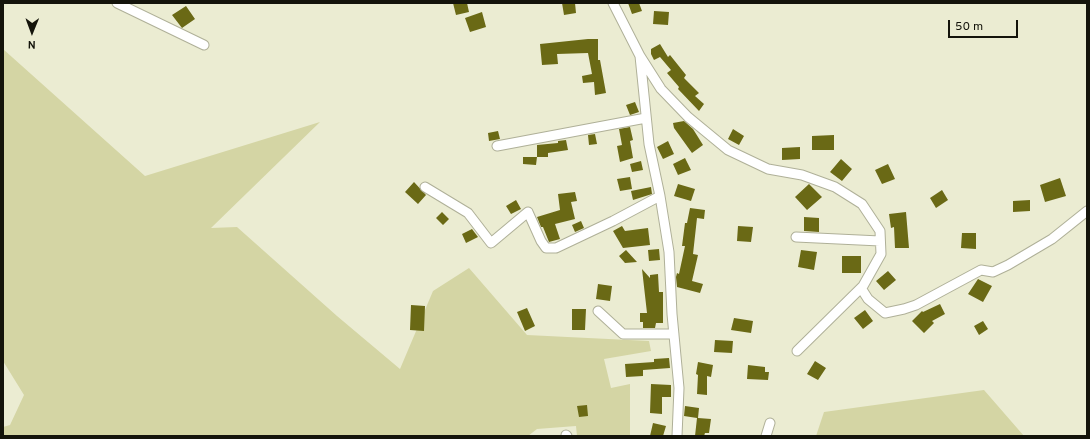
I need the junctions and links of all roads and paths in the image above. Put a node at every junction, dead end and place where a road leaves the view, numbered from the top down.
1 (117, 3) edge
2 (613, 3) edge
3 (204, 45) dead end
4 (640, 56) junction
5 (646, 118) junction
6 (497, 146) dead end
7 (426, 187) dead end
8 (660, 196) junction
9 (1087, 211) edge
10 (796, 237) dead end
11 (880, 241) junction
12 (861, 288) junction
13 (598, 311) dead end
14 (674, 334) junction
15 (797, 352) dead end
16 (770, 423) dead end
17 (677, 436) edge
18 (766, 436) edge

1 - 3 street
2 - 4 street
4 - 5 street
4 - 11 street
5 - 6 street
5 - 8 street
7 - 8 street
8 - 14 street
9 - 12 street
10 - 11 street
11 - 12 street
12 - 15 street
13 - 14 street
14 - 17 street
16 - 18 street

